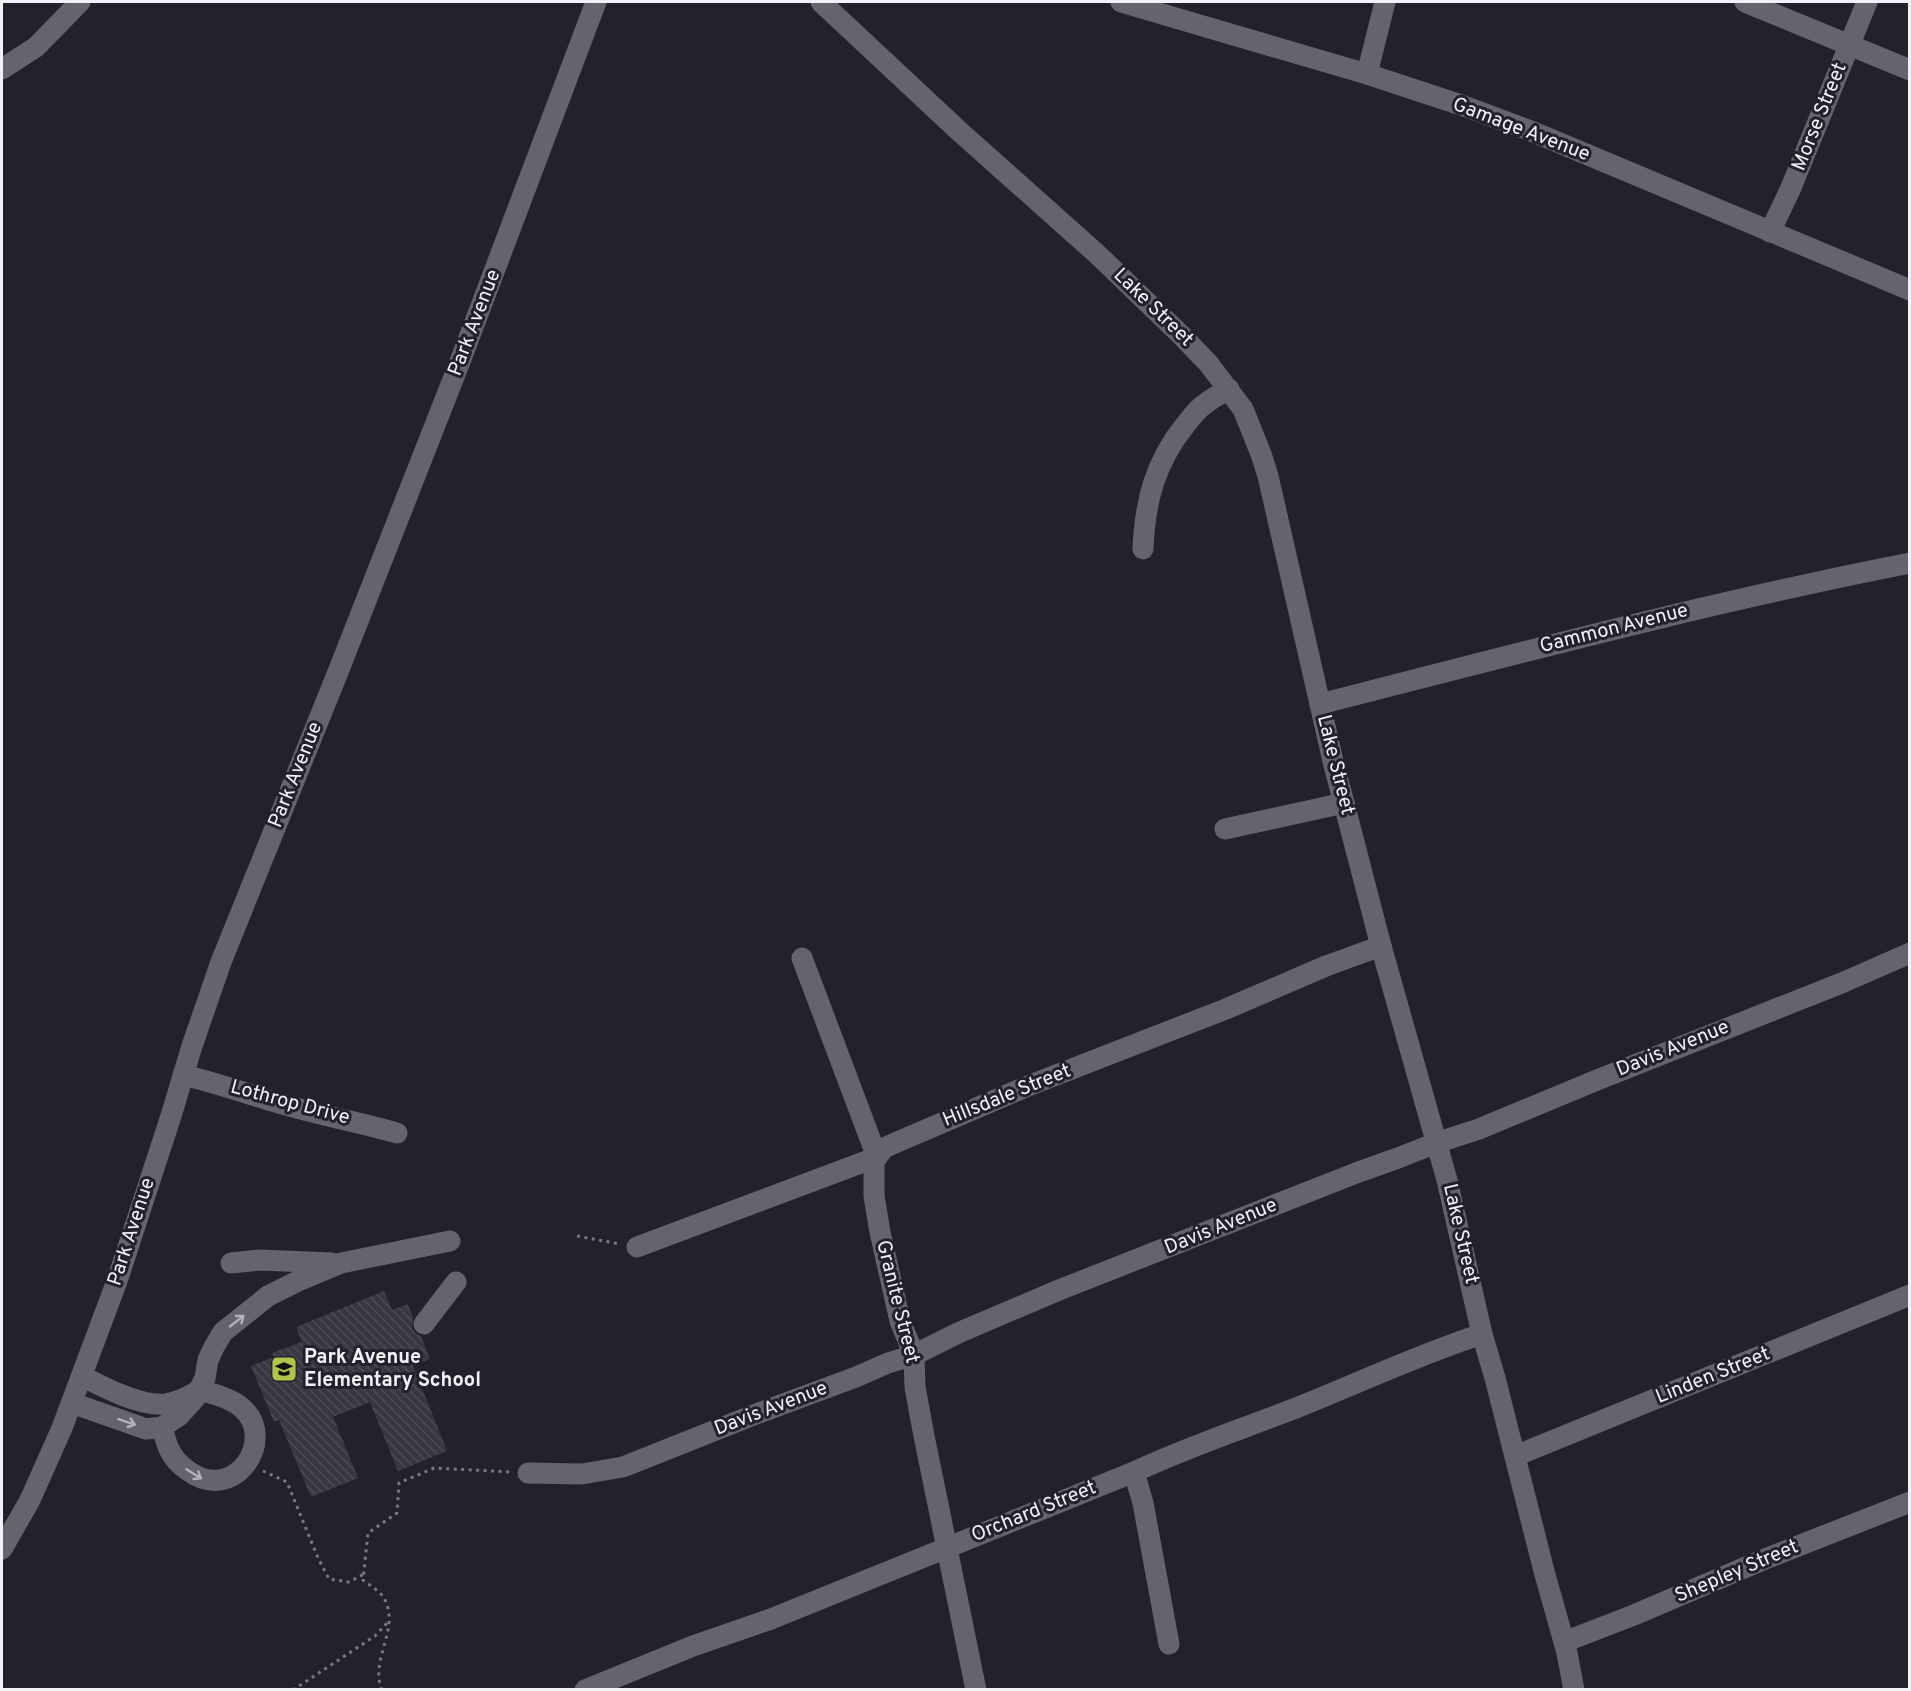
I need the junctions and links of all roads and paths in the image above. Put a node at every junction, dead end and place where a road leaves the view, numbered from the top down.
1 (80, 2) edge
2 (596, 2) edge
3 (821, 2) edge
4 (1121, 2) edge
5 (1385, 2) edge
6 (1745, 2) edge
7 (1867, 2) edge
8 (1850, 44) junction
9 (2, 69) edge
10 (1910, 70) edge
11 (1366, 74) junction
12 (1770, 232) junction
13 (1910, 290) edge
14 (1229, 389) junction
15 (1143, 549) dead end
16 (1910, 563) edge
17 (1320, 704) junction
18 (1344, 803) junction
19 (1225, 829) dead end
20 (1381, 946) junction
21 (1910, 953) edge
22 (802, 958) dead end
23 (183, 1075) junction
24 (397, 1133) dead end
25 (1436, 1143) junction
26 (877, 1157) junction
27 (577, 1236) dead end
28 (450, 1241) dead end
29 (637, 1247) joint
30 (254, 1260) junction
31 (231, 1263) dead end
32 (341, 1263) junction
33 (456, 1282) dead end
34 (1910, 1294) edge
35 (268, 1296) junction
36 (424, 1324) dead end
37 (1482, 1334) junction
38 (915, 1355) junction
39 (82, 1376) junction
40 (199, 1390) junction
41 (72, 1403) junction
42 (162, 1427) junction
43 (1515, 1456) junction
44 (247, 1463) junction
45 (1134, 1472) junction
46 (528, 1473) joint
47 (1910, 1502) edge
48 (947, 1548) junction
49 (2, 1549) edge
50 (364, 1574) junction
51 (390, 1620) junction
52 (1564, 1642) junction
53 (1169, 1644) dead end
54 (293, 1689) edge
55 (382, 1689) edge
56 (585, 1689) edge
57 (976, 1689) edge
58 (1574, 1689) edge

1 - 9 street
2 - 23 street, Park Avenue
3 - 14 street, Lake Street
4 - 11 street, Gamage Avenue
5 - 11 street
6 - 8 street
7 - 8 street, Morse Street
8 - 10 street
8 - 12 street, Morse Street
11 - 12 street, Gamage Avenue
12 - 13 street, Gamage Avenue
14 - 15 street
14 - 17 street, Lake Street
16 - 17 street, Gammon Avenue
17 - 18 street, Lake Street
18 - 19 street
18 - 20 street, Lake Street
20 - 25 street, Lake Street
20 - 26 street, Hillsdale Street
21 - 25 street, Davis Avenue
22 - 26 street, Granite Street
23 - 24 street, Lothrop Drive
23 - 39 street, Park Avenue
25 - 37 street, Lake Street
25 - 38 street, Davis Avenue
26 - 29 street, Hillsdale Street
26 - 38 street, Granite Street
27 - 29 path
28 - 32 street
30 - 31 street
30 - 32 street
30 - 35 street
32 - 35 street
33 - 36 street
34 - 43 street, Linden Street
40 -> 35 street
37 - 43 street, Lake Street
37 - 45 street, Orchard Street
38 - 46 street, Davis Avenue
38 - 48 street, Granite Street
39 - 40 street
39 - 41 street, Park Avenue
40 - 42 street
40 - 44 street
41 -> 42 street
41 - 49 street, Park Avenue
42 -> 44 street
43 - 52 street, Lake Street
44 - 50 path
45 - 48 street, Orchard Street
45 - 53 street
46 - 50 path
47 - 52 street, Shepley Street
48 - 56 street, Orchard Street
48 - 57 street, Granite Street
50 - 51 path
51 - 54 path
51 - 55 path
52 - 58 street, Lake Street

